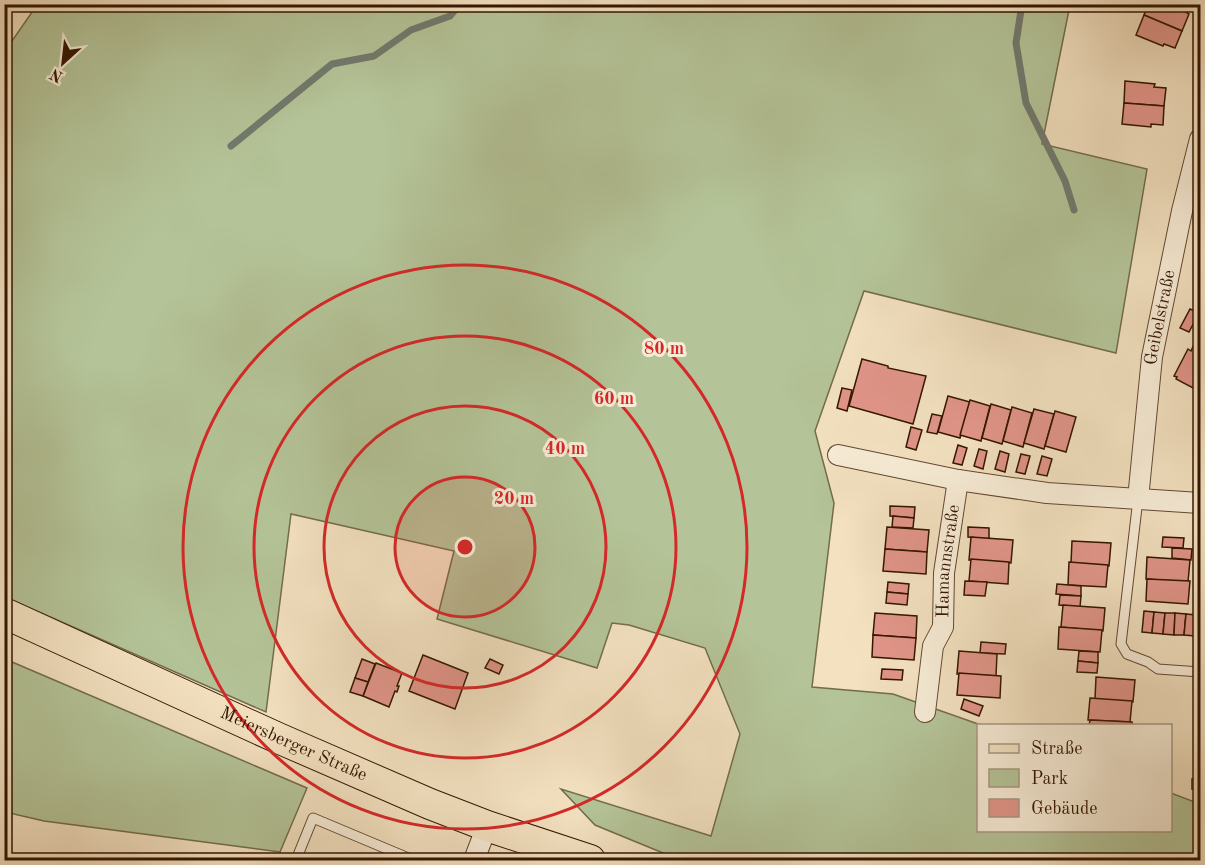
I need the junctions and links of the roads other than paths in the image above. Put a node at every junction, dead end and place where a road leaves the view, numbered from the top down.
1 (1200, 139) edge
2 (838, 455) dead end
3 (958, 480) junction
4 (1137, 499) junction
5 (1200, 503) edge
6 (4, 612) edge
7 (1200, 672) edge
8 (925, 712) dead end
9 (487, 826) junction
10 (296, 861) edge
11 (411, 861) edge
12 (474, 861) edge
13 (590, 861) edge

1 - 4 street, Geibelstraße
2 - 3 street, Hamannstraße
3 - 4 street, Hamannstraße
3 - 8 street, Hamannstraße
4 - 5 street, Hamannstraße
4 - 7 lane
6 - 9 main road, Meiersberger Straße
9 - 12 street
9 - 13 main road, Meiersberger Straße
10 - 11 lane

